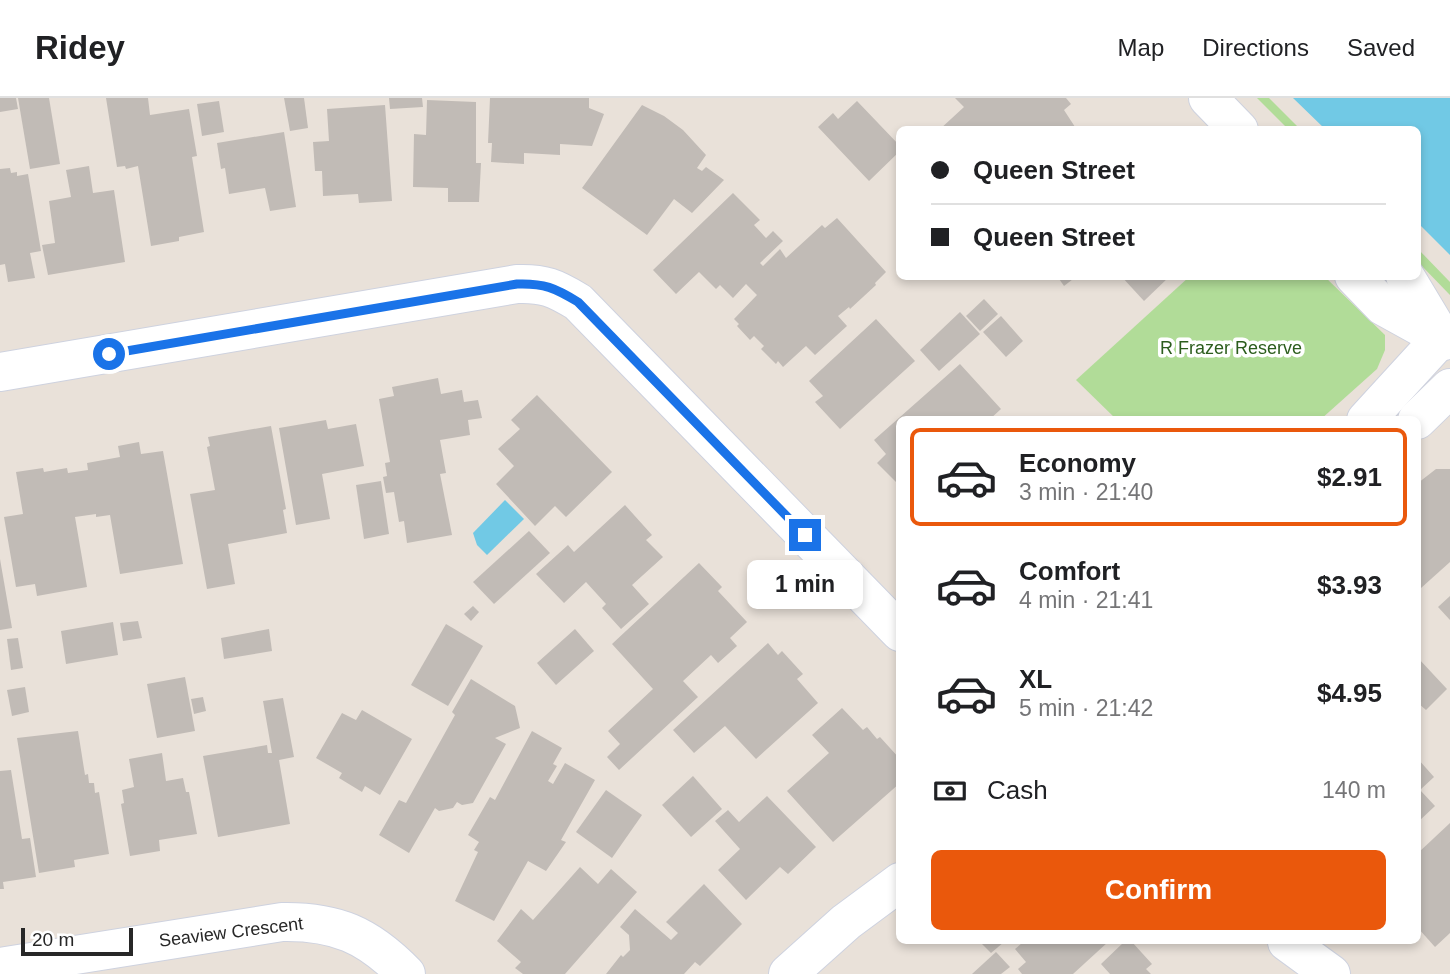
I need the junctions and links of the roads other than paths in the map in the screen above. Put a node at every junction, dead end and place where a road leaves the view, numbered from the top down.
1 (1208, 98) edge
2 (1235, 126) edge
3 (1358, 280) edge
4 (1409, 280) edge
5 (1445, 343) edge
6 (0, 372) edge
7 (1450, 388) edge
8 (1370, 416) edge
9 (1421, 416) edge
10 (896, 628) edge
11 (896, 862) edge
12 (896, 885) edge
13 (846, 922) junction
14 (1290, 944) edge
15 (0, 967) edge
16 (406, 974) edge
17 (788, 974) edge
18 (1331, 974) edge

1 - 2 street
3 - 5 street
4 - 5 street
5 - 8 street
6 - 10 street
7 - 9 street
11 - 13 street
12 - 13 street
13 - 17 street
14 - 18 street
15 - 16 street, Seaview Crescent

